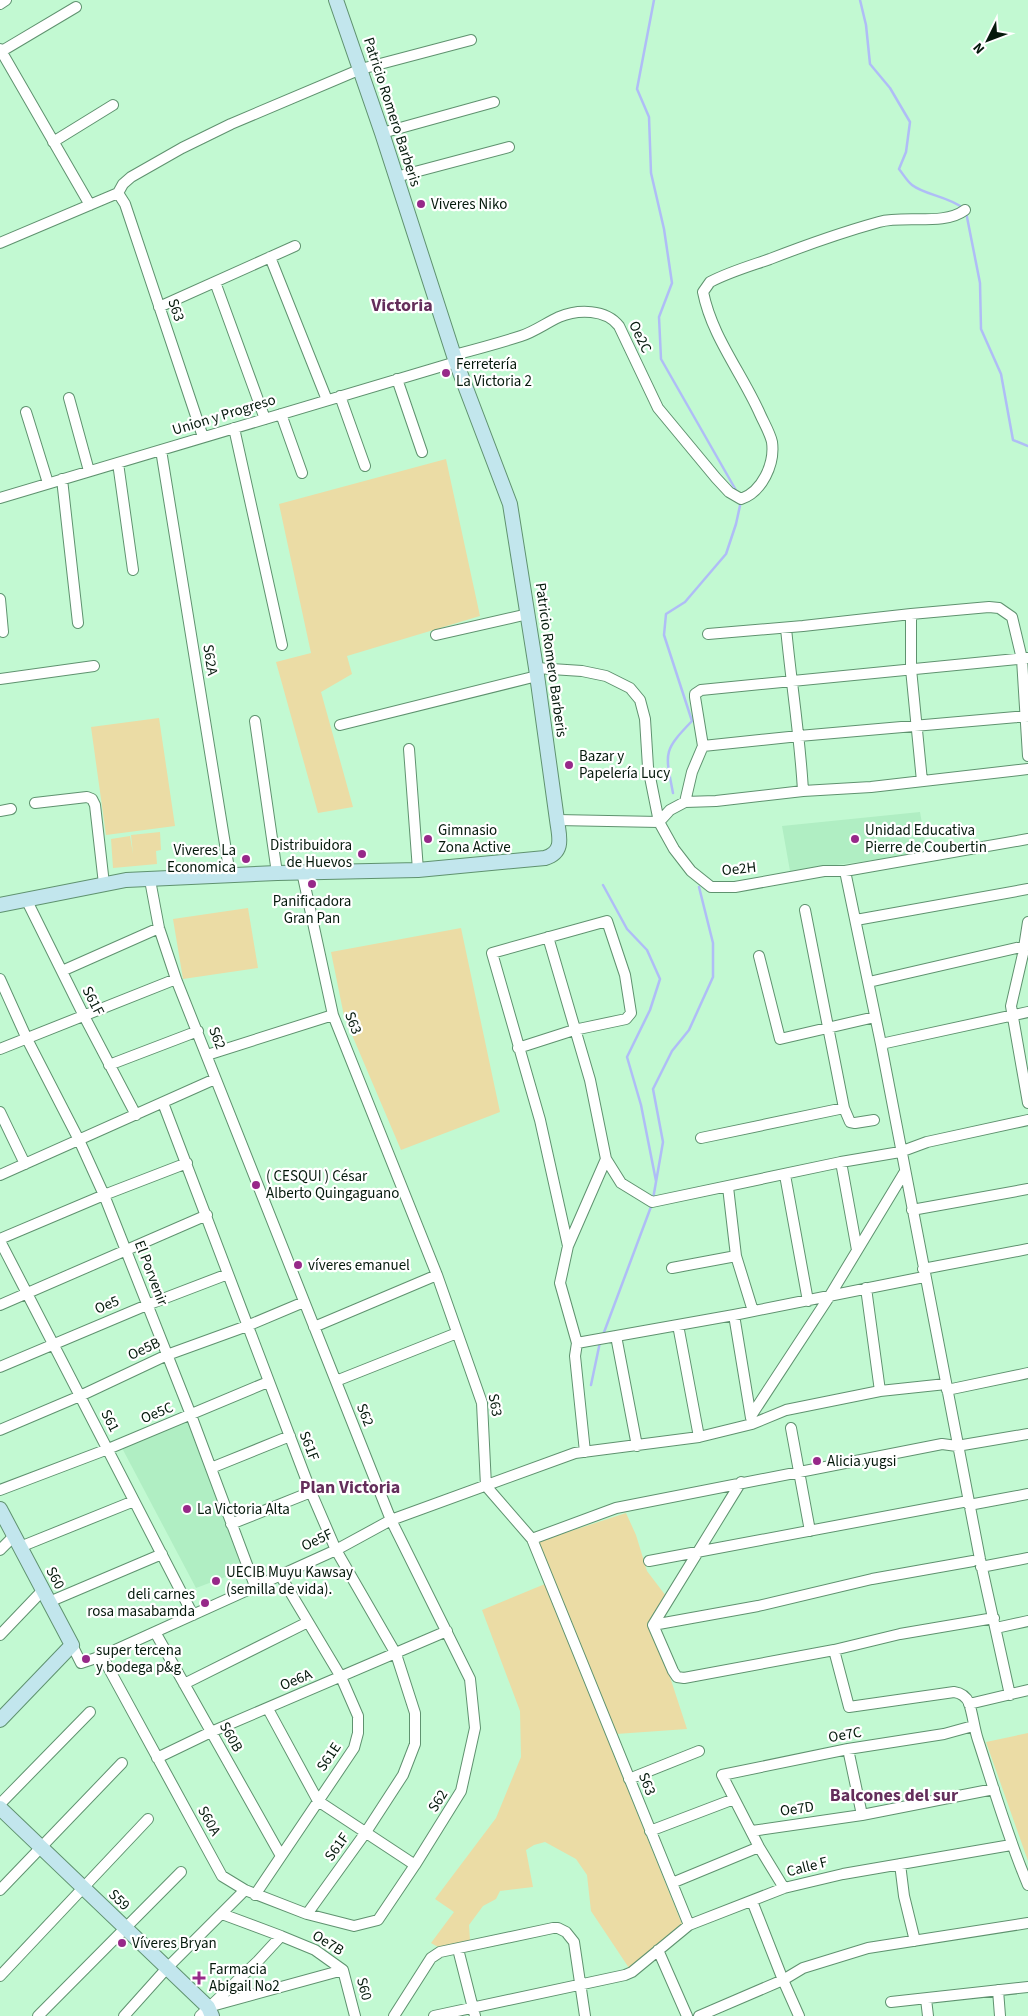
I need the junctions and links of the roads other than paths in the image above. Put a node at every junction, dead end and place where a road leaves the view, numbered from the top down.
1 (6, 0) edge
2 (336, 0) edge
3 (0, 4) edge
4 (76, 6) dead end
5 (471, 40) dead end
6 (1, 50) edge
7 (361, 69) junction
8 (494, 102) dead end
9 (113, 105) dead end
10 (382, 133) junction
11 (53, 142) junction
12 (509, 147) dead end
13 (396, 177) junction
14 (118, 192) junction
15 (90, 205) junction
16 (965, 210) dead end
17 (0, 243) edge
18 (295, 246) dead end
19 (270, 257) junction
20 (215, 282) junction
21 (159, 307) junction
22 (455, 358) junction
23 (397, 379) junction
24 (340, 396) junction
25 (69, 398) dead end
26 (327, 400) junction
27 (26, 412) dead end
28 (281, 414) junction
29 (265, 419) junction
30 (234, 428) junction
31 (203, 437) junction
32 (162, 450) junction
33 (422, 452) dead end
34 (118, 463) junction
35 (365, 466) dead end
36 (89, 471) junction
37 (302, 473) dead end
38 (62, 479) junction
39 (48, 483) junction
40 (0, 498) edge
41 (133, 570) dead end
42 (0, 599) edge
43 (528, 614) junction
44 (911, 614) junction
45 (78, 623) dead end
46 (786, 628) junction
47 (3, 632) dead end
48 (708, 634) dead end
49 (436, 636) dead end
50 (282, 645) dead end
51 (1025, 658) edge
52 (94, 666) dead end
53 (911, 669) junction
54 (537, 672) junction
55 (0, 679) edge
56 (791, 680) junction
57 (1027, 717) edge
58 (255, 721) dead end
59 (340, 725) dead end
60 (918, 726) junction
61 (800, 736) junction
62 (703, 746) junction
63 (409, 749) dead end
64 (1028, 756) edge
65 (1028, 769) edge
66 (922, 781) junction
67 (803, 791) junction
68 (685, 802) junction
69 (35, 803) dead end
70 (11, 809) dead end
71 (0, 811) edge
72 (558, 820) junction
73 (659, 822) junction
74 (1028, 839) edge
75 (418, 870) junction
76 (845, 871) junction
77 (302, 872) junction
78 (277, 873) junction
79 (230, 875) junction
80 (150, 880) junction
81 (104, 884) junction
82 (1028, 889) edge
83 (26, 899) junction
84 (0, 905) edge
85 (805, 910) dead end
86 (856, 920) junction
87 (1028, 922) edge
88 (159, 928) junction
89 (548, 937) junction
90 (1024, 946) junction
91 (759, 956) dead end
92 (62, 971) junction
93 (0, 979) edge
94 (176, 979) junction
95 (868, 982) junction
96 (1028, 1012) edge
97 (333, 1015) junction
98 (84, 1016) junction
99 (1012, 1016) junction
100 (875, 1017) junction
101 (828, 1029) junction
102 (574, 1030) junction
103 (198, 1031) junction
104 (27, 1039) junction
105 (881, 1044) junction
106 (518, 1048) junction
107 (0, 1050) edge
108 (207, 1055) junction
109 (109, 1065) junction
110 (215, 1080) junction
111 (1026, 1081) edge
112 (163, 1103) junction
113 (1028, 1103) edge
114 (844, 1108) junction
115 (0, 1112) edge
116 (136, 1115) junction
117 (874, 1120) dead end
118 (1028, 1120) edge
119 (700, 1138) dead end
120 (79, 1140) junction
121 (900, 1152) junction
122 (606, 1159) junction
123 (841, 1162) junction
124 (187, 1163) junction
125 (26, 1164) junction
126 (904, 1173) junction
127 (0, 1175) edge
128 (785, 1175) junction
129 (728, 1188) junction
130 (1028, 1189) edge
131 (104, 1195) junction
132 (912, 1210) junction
133 (207, 1216) junction
134 (0, 1240) edge
135 (568, 1246) junction
136 (126, 1249) junction
137 (1028, 1249) edge
138 (857, 1250) junction
139 (736, 1256) junction
140 (672, 1268) dead end
141 (923, 1273) junction
142 (228, 1274) junction
143 (437, 1275) junction
144 (866, 1288) junction
145 (26, 1292) junction
146 (829, 1296) junction
147 (808, 1300) junction
148 (304, 1302) junction
149 (0, 1304) edge
150 (147, 1305) junction
151 (753, 1310) junction
152 (734, 1315) junction
153 (678, 1325) junction
154 (247, 1326) junction
155 (314, 1327) junction
156 (457, 1333) junction
157 (616, 1336) junction
158 (577, 1343) junction
159 (53, 1344) junction
160 (167, 1355) junction
161 (0, 1367) edge
162 (1028, 1373) edge
163 (336, 1381) junction
164 (268, 1382) junction
165 (946, 1387) junction
166 (880, 1391) junction
167 (80, 1396) junction
168 (191, 1416) junction
169 (751, 1420) junction
170 (791, 1428) dead end
171 (0, 1430) edge
172 (1028, 1434) edge
173 (290, 1436) junction
174 (699, 1437) junction
175 (636, 1446) junction
176 (957, 1446) junction
177 (108, 1449) junction
178 (586, 1452) junction
179 (211, 1468) junction
180 (799, 1472) junction
181 (741, 1482) junction
182 (486, 1486) junction
183 (0, 1490) edge
184 (311, 1492) junction
185 (1028, 1494) edge
186 (134, 1501) junction
187 (968, 1503) junction
188 (0, 1509) edge
189 (391, 1520) junction
190 (231, 1524) junction
191 (810, 1531) junction
192 (532, 1539) junction
193 (17, 1541) junction
194 (0, 1550) edge
195 (336, 1550) junction
196 (699, 1552) junction
197 (162, 1554) junction
198 (1028, 1558) edge
199 (649, 1562) dead end
200 (977, 1564) junction
201 (280, 1575) junction
202 (255, 1586) junction
203 (46, 1596) junction
204 (193, 1614) junction
205 (1028, 1621) edge
206 (308, 1622) junction
207 (995, 1623) junction
208 (654, 1625) junction
209 (448, 1630) junction
210 (155, 1632) junction
211 (0, 1635) edge
212 (72, 1645) junction
213 (834, 1650) junction
214 (396, 1654) junction
215 (102, 1656) junction
216 (81, 1663) joint
217 (341, 1677) junction
218 (184, 1684) junction
219 (1028, 1690) edge
220 (1010, 1695) junction
221 (969, 1704) junction
222 (268, 1709) junction
223 (90, 1712) dead end
224 (0, 1720) edge
225 (973, 1726) junction
226 (211, 1732) junction
227 (848, 1749) junction
228 (699, 1751) dead end
229 (156, 1758) junction
230 (122, 1763) dead end
231 (629, 1779) junction
232 (994, 1789) junction
233 (734, 1800) junction
234 (318, 1801) junction
235 (0, 1804) edge
236 (0, 1808) edge
237 (862, 1815) junction
238 (148, 1819) dead end
239 (650, 1831) junction
240 (752, 1831) junction
241 (366, 1832) junction
242 (1010, 1844) junction
243 (759, 1847) junction
244 (41, 1848) junction
245 (281, 1856) junction
246 (900, 1864) junction
247 (416, 1865) junction
248 (181, 1872) dead end
249 (672, 1883) junction
250 (1028, 1885) edge
251 (83, 1888) junction
252 (784, 1888) junction
253 (0, 1890) edge
254 (250, 1892) junction
255 (752, 1900) junction
256 (222, 1914) junction
257 (307, 1914) junction
258 (1028, 1923) edge
259 (689, 1925) junction
260 (354, 1926) joint
261 (124, 1928) junction
262 (281, 1936) junction
263 (915, 1941) junction
264 (458, 1949) junction
265 (658, 1950) junction
266 (167, 1968) junction
267 (343, 1970) junction
268 (0, 1976) edge
269 (783, 1980) junction
270 (581, 1983) junction
271 (1028, 1987) edge
272 (998, 1990) junction
273 (926, 1999) junction
274 (891, 2002) dead end
275 (474, 2012) edge
276 (207, 2013) edge
277 (38, 2016) edge
278 (124, 2016) edge
279 (355, 2016) edge
280 (394, 2016) edge
281 (434, 2016) edge
282 (585, 2016) edge
283 (687, 2016) edge
284 (699, 2016) edge
285 (799, 2016) edge
286 (928, 2016) edge
287 (1000, 2016) edge

1 - 3 street
2 - 7 street, Patricio Romero Barberis
4 - 6 street
5 - 7 street
6 - 11 street
7 - 10 street, Patricio Romero Barberis
7 - 14 street
8 - 10 street
9 - 11 street
10 - 13 street, Patricio Romero Barberis
11 - 15 street
12 - 13 street
13 - 22 street, Patricio Romero Barberis
14 - 15 street
14 - 21 street, S63
15 - 17 street
16 - 22 street, Oe2C
18 - 19 street
19 - 20 street
19 - 26 street
20 - 21 street
20 - 29 street
21 - 31 street, S63
22 - 23 street, Union y Progreso
22 - 43 street, Patricio Romero Barberis
23 - 24 street, Union y Progreso
23 - 33 street
24 - 26 street, Union y Progreso
24 - 35 street
25 - 36 street
26 - 28 street, Union y Progreso
27 - 39 street
28 - 29 street, Union y Progreso
28 - 37 street
29 - 30 street, Union y Progreso
30 - 31 street, Union y Progreso
30 - 50 street
31 - 32 street, Union y Progreso
32 - 34 street, Union y Progreso
32 - 79 street, S62A
34 - 36 street, Union y Progreso
34 - 41 street
36 - 38 street, Union y Progreso
38 - 39 street, Union y Progreso
38 - 45 street
39 - 40 street, Union y Progreso
42 - 47 street
43 - 49 street
43 - 54 street, Patricio Romero Barberis
44 - 46 street
44 - 51 street
44 - 53 street
46 - 48 street
46 - 56 street
51 - 53 street
51 - 57 street
52 - 55 street
53 - 56 street
53 - 60 street
54 - 59 street, Oe2H
54 - 72 street, Patricio Romero Barberis
54 - 73 street, Oe2H
56 - 61 street
56 - 62 street
57 - 60 street
57 - 64 street
58 - 78 street
60 - 61 street
60 - 66 street
61 - 62 street
61 - 67 street
62 - 68 street
63 - 75 street
65 - 66 street
66 - 67 street
67 - 68 street
68 - 73 street
69 - 81 street
70 - 71 street
72 - 73 street
72 - 75 street, Patricio Romero Barberis
73 - 76 street, Oe2H
74 - 76 street, Oe2H
75 - 77 street, Patricio Romero Barberis
76 - 86 street
77 - 78 street, Patricio Romero Barberis
77 - 97 street, S63
78 - 79 street, Patricio Romero Barberis
79 - 80 street, Patricio Romero Barberis
80 - 81 street, Patricio Romero Barberis
80 - 88 street, S62
81 - 83 street, Patricio Romero Barberis
82 - 86 street
83 - 84 street, Patricio Romero Barberis
83 - 92 street, S61F
85 - 101 street
86 - 95 street
87 - 90 street
88 - 92 street
88 - 94 street, S62
89 - 102 street
89 - 102 street
89 - 106 street
90 - 95 street
90 - 99 street
91 - 101 street
92 - 98 street, S61F
93 - 104 street, El Porvenir
94 - 98 street
94 - 103 street, S62
95 - 100 street
96 - 99 street
97 - 108 street
97 - 143 street, S63
98 - 104 street
98 - 109 street, S61F
99 - 105 street
99 - 111 street
100 - 101 street
100 - 105 street
101 - 114 street
102 - 106 street
102 - 122 street
103 - 108 street, S62
103 - 109 street
104 - 107 street
104 - 120 street, El Porvenir
105 - 121 street
106 - 135 street
108 - 110 street, S62
109 - 116 street, S61F
110 - 112 street
110 - 148 street, S62
111 - 113 street
112 - 116 street
112 - 124 street, S61F
114 - 117 street
114 - 119 street
115 - 125 street
116 - 120 street
118 - 121 street
120 - 125 street
120 - 131 street, El Porvenir
121 - 123 street
121 - 126 street
122 - 129 street
122 - 135 street
123 - 128 street
123 - 138 street
124 - 131 street
124 - 133 street, S61F
125 - 127 street
126 - 132 street
126 - 138 street
128 - 129 street
128 - 147 street
129 - 139 street
130 - 132 street
131 - 134 street
131 - 136 street, El Porvenir
132 - 141 street
133 - 136 street
133 - 142 street, S61F
134 - 145 street, S61
135 - 158 street
136 - 145 street
136 - 150 street, El Porvenir
137 - 141 street
138 - 146 street
139 - 140 street
139 - 151 street
141 - 144 street
141 - 165 street
142 - 150 street, Oe5
142 - 154 street, S61F
143 - 155 street
143 - 156 street, S63
144 - 146 street
144 - 166 street
145 - 149 street
145 - 159 street, S61
146 - 147 street
146 - 169 street
147 - 151 street
148 - 154 street, Oe5B
148 - 155 street, S62
150 - 159 street, Oe5
150 - 160 street, El Porvenir
151 - 152 street
152 - 153 street
152 - 169 street
153 - 157 street
153 - 174 street
154 - 160 street, Oe5B
154 - 164 street, S61F
155 - 163 street, S62
156 - 163 street
156 - 182 street, S63
157 - 158 street
157 - 175 street
158 - 178 street
159 - 161 street, Oe5
159 - 167 street, S61
160 - 167 street, Oe5B
160 - 168 street, El Porvenir
162 - 165 street, Oe5F
163 - 189 street, S62
164 - 168 street, Oe5C
164 - 173 street, S61F
165 - 166 street, Oe5F
165 - 176 street
166 - 169 street, Oe5F
167 - 171 street, Oe5B
167 - 177 street, S61
168 - 177 street, Oe5C
168 - 179 street, El Porvenir
169 - 174 street, Oe5F
170 - 180 street
172 - 176 street
173 - 179 street
173 - 184 street, S61F
174 - 175 street, Oe5F
175 - 178 street, Oe5F
176 - 180 street
176 - 187 street
177 - 183 street, Oe5C
177 - 186 street, S61
178 - 182 street, Oe5F
179 - 190 street, El Porvenir
180 - 181 street
180 - 191 street
181 - 192 street
181 - 196 street
182 - 189 street, Oe5F
182 - 192 street, S63
184 - 190 street
184 - 195 street, S61F
185 - 187 street
186 - 193 street
186 - 197 street, S61
187 - 191 street
187 - 200 street
188 - 193 street, S60
189 - 195 street, Oe5F
189 - 209 street, S62
190 - 202 street, El Porvenir
191 - 196 street
192 - 231 street, S63
193 - 194 street
193 - 203 street, S60
195 - 201 street, Oe5F
195 - 214 street, S61F
196 - 199 street
196 - 208 street
197 - 203 street
197 - 204 street, S61
198 - 200 street
200 - 207 street
200 - 208 street
201 - 202 street, Oe5F
201 - 206 street, S61E
202 - 204 street, Oe5F
203 - 211 street
203 - 212 street, S60
204 - 210 street, Oe5F
205 - 207 street
206 - 217 street, S61E
206 - 218 street
207 - 213 street
207 - 220 street
208 - 213 street
209 - 214 street, Oe6A
209 - 247 street, S62
210 - 215 street, Oe5F
210 - 218 street, S60B
212 - 216 street, S60
212 - 224 street
213 - 221 street
214 - 217 street, Oe6A
214 - 241 street, S61F
215 - 216 street, Oe5F
215 - 229 street, S60A
217 - 222 street, Oe6A
217 - 234 street, S61E
218 - 226 street, S60B
219 - 220 street
220 - 221 street
221 - 225 street
222 - 226 street, Oe6A
222 - 234 street
223 - 235 street
225 - 227 street, Oe7C
225 - 232 street
226 - 229 street, Oe6A
226 - 245 street, S60B
227 - 233 street, Oe7C
227 - 237 street
228 - 231 street
229 - 254 street, S60A
230 - 244 street
231 - 239 street, S63
232 - 237 street, Oe7D
232 - 242 street
233 - 239 street
233 - 240 street
234 - 241 street
234 - 245 street, S61E
236 - 244 street, S59
237 - 240 street, Oe7D
238 - 251 street
239 - 249 street, S63
240 - 243 street
241 - 247 street
241 - 257 street, S61F
242 - 246 street, Calle F
242 - 250 street
243 - 249 street
243 - 252 street
244 - 251 street, S59
244 - 253 street
245 - 254 street, S61E
246 - 252 street, Calle F
246 - 263 street
247 - 260 street, S62
248 - 261 street
249 - 259 street, S63
251 - 261 street, S59
251 - 268 street
252 - 255 street, Calle F
254 - 256 street, S61E
254 - 257 street, S60A
255 - 259 street, Calle F
255 - 269 street
256 - 262 street, Oe7B
256 - 266 street, S61E
257 - 260 street, S60A
258 - 263 street
259 - 265 street, Calle F
261 - 266 street, S59
261 - 277 street
262 - 267 street, Oe7B
262 - 276 street
263 - 269 street
264 - 270 street
264 - 275 street
264 - 280 street
265 - 270 street, Calle F
265 - 283 street
266 - 276 street, S59
266 - 278 street, S61E
267 - 276 street, Oe7B
267 - 279 street, S60
269 - 284 street
269 - 285 street
270 - 275 street
270 - 282 street
271 - 272 street
272 - 273 street
272 - 287 street
273 - 274 street
273 - 286 street
275 - 281 street

